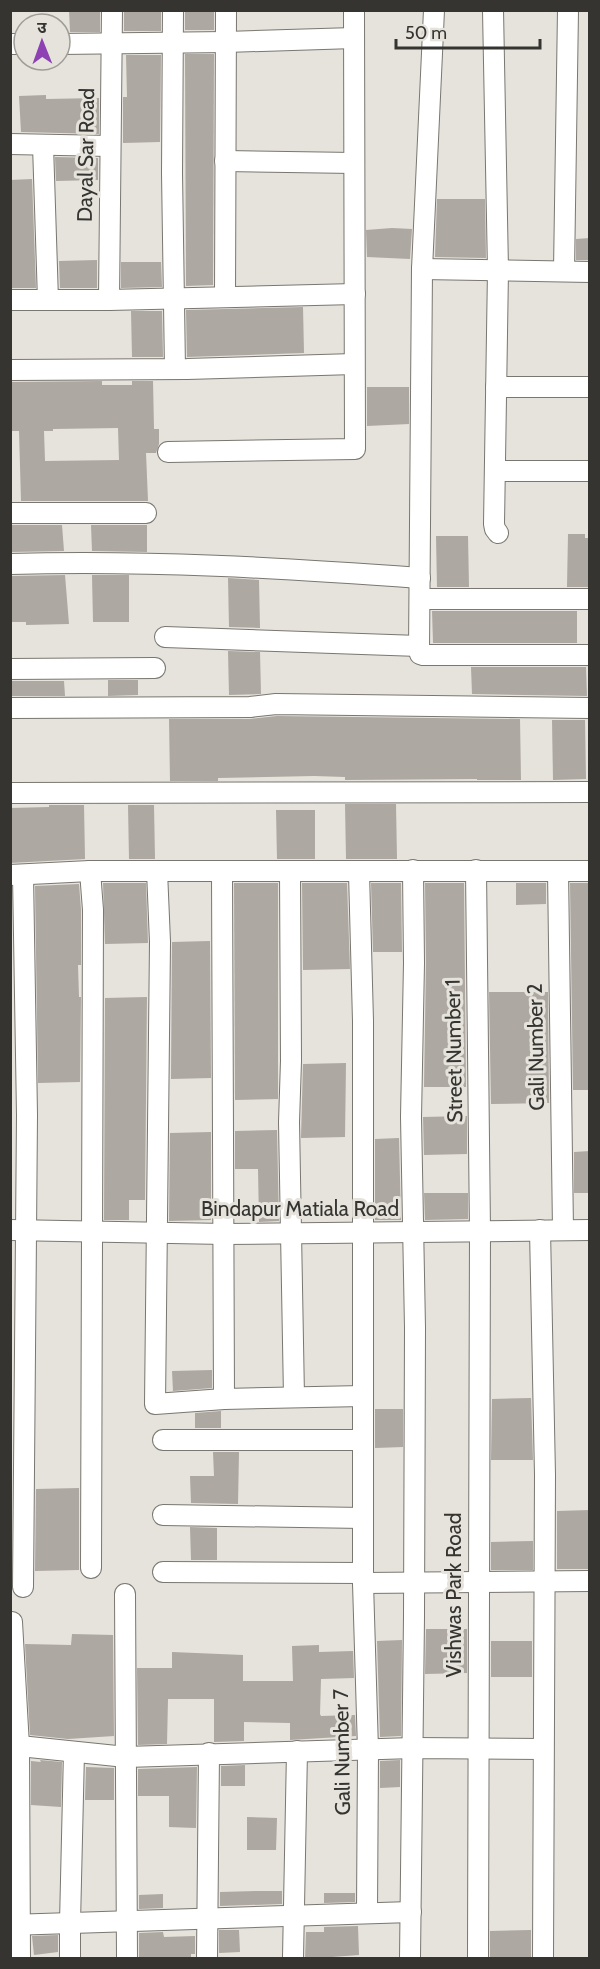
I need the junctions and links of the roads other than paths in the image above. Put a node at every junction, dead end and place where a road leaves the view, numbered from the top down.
1 (112, 10) edge
2 (173, 10) edge
3 (226, 10) edge
4 (354, 10) edge
5 (434, 10) edge
6 (493, 10) edge
7 (568, 10) edge
8 (354, 38) junction
9 (226, 42) junction
10 (173, 43) junction
11 (72, 44) edge
12 (111, 44) junction
13 (10, 144) edge
14 (43, 145) junction
15 (110, 146) junction
16 (225, 161) junction
17 (354, 163) junction
18 (422, 269) junction
19 (498, 270) junction
20 (564, 271) junction
21 (590, 272) edge
22 (355, 294) junction
23 (173, 297) junction
24 (225, 297) junction
25 (10, 300) edge
26 (48, 300) junction
27 (110, 300) junction
28 (354, 364) junction
29 (175, 369) junction
30 (10, 370) edge
31 (496, 387) junction
32 (590, 387) edge
33 (168, 452) dead end
34 (495, 471) junction
35 (590, 471) edge
36 (10, 513) edge
37 (146, 513) dead end
38 (498, 533) dead end
39 (10, 564) edge
40 (420, 578) junction
41 (420, 599) junction
42 (590, 600) edge
43 (165, 637) dead end
44 (419, 646) junction
45 (590, 655) edge
46 (155, 668) dead end
47 (10, 669) edge
48 (10, 708) edge
49 (590, 708) edge
50 (590, 792) edge
51 (10, 793) edge
52 (413, 870) junction
53 (476, 870) junction
54 (90, 871) junction
55 (157, 871) junction
56 (558, 871) junction
57 (590, 871) edge
58 (222, 872) junction
59 (290, 872) junction
60 (358, 873) junction
61 (17, 875) edge
62 (563, 1226) junction
63 (540, 1230) junction
64 (590, 1230) edge
65 (18, 1231) edge
66 (480, 1231) junction
67 (92, 1232) junction
68 (414, 1232) junction
69 (158, 1233) junction
70 (290, 1233) junction
71 (363, 1233) junction
72 (225, 1234) junction
73 (363, 1396) junction
74 (294, 1397) junction
75 (224, 1399) junction
76 (163, 1440) dead end
77 (363, 1440) junction
78 (17, 1461) edge
79 (163, 1515) dead end
80 (363, 1518) junction
81 (91, 1568) dead end
82 (163, 1572) dead end
83 (363, 1578) junction
84 (590, 1581) edge
85 (478, 1582) junction
86 (414, 1583) junction
87 (545, 1583) junction
88 (23, 1587) dead end
89 (125, 1593) dead end
90 (12, 1622) edge
91 (15, 1745) edge
92 (478, 1747) junction
93 (413, 1748) junction
94 (543, 1749) junction
95 (368, 1750) junction
96 (297, 1751) junction
97 (75, 1752) junction
98 (209, 1753) junction
99 (126, 1757) junction
100 (411, 1912) junction
101 (368, 1913) junction
102 (294, 1916) junction
103 (207, 1919) junction
104 (126, 1921) junction
105 (70, 1923) junction
106 (15, 1925) edge
107 (20, 1959) edge
108 (70, 1959) edge
109 (127, 1959) edge
110 (207, 1959) edge
111 (293, 1959) edge
112 (410, 1959) edge
113 (478, 1959) edge
114 (543, 1959) edge

1 - 12 street, Dayal Sar Road
2 - 10 street
3 - 9 street
4 - 8 street
5 - 18 street
6 - 19 street
7 - 20 street
8 - 9 street
8 - 17 street
9 - 10 street
9 - 16 street
10 - 12 street
10 - 23 street
11 - 12 street
12 - 15 street, Dayal Sar Road
13 - 14 street
14 - 15 street
14 - 26 street
15 - 27 street, Dayal Sar Road
16 - 17 street
16 - 24 street
17 - 22 street
18 - 19 street
18 - 40 street
19 - 20 street
19 - 31 street
20 - 21 street
22 - 24 street
22 - 28 street
23 - 24 street
23 - 27 street
23 - 29 street
25 - 26 street
26 - 27 street
28 - 29 street
28 - 33 street
29 - 30 street
31 - 32 street
31 - 34 street
34 - 35 street
34 - 38 street
36 - 37 street
39 - 40 street
40 - 41 street
41 - 42 street
41 - 44 street
43 - 44 street
44 - 45 street
46 - 47 street
48 - 49 street
50 - 51 street
52 - 53 street
52 - 60 street
52 - 68 street
53 - 56 street
53 - 66 street, Street Number 1
54 - 55 street
54 - 61 street
54 - 67 street
55 - 58 street
55 - 69 street
56 - 57 street
56 - 62 street, Gali Number 2
58 - 59 street
58 - 72 street
59 - 60 street
59 - 70 street
60 - 71 street, Gali Number 7
61 - 65 street
62 - 63 street, Bindapur Matiala Road
62 - 64 street, Bindapur Matiala Road
63 - 66 street, Bindapur Matiala Road
63 - 87 street
65 - 67 street, Bindapur Matiala Road
65 - 78 street
66 - 68 street, Bindapur Matiala Road
66 - 85 street, Vishwas Park Road
67 - 69 street, Bindapur Matiala Road
67 - 81 street
68 - 71 street, Bindapur Matiala Road
68 - 86 street
69 - 72 street, Bindapur Matiala Road
69 - 75 street
70 - 71 street, Bindapur Matiala Road
70 - 72 street, Bindapur Matiala Road
70 - 74 street
71 - 73 street, Gali Number 7
72 - 75 street
73 - 74 street
73 - 77 street, Gali Number 7
74 - 75 street
76 - 77 street
77 - 80 street, Gali Number 7
78 - 88 street
79 - 80 street
80 - 83 street, Gali Number 7
82 - 83 street
83 - 86 street
83 - 95 street, Gali Number 7
84 - 87 street
85 - 86 street
85 - 87 street
85 - 92 street, Vishwas Park Road
86 - 93 street
87 - 94 street
89 - 99 street
90 - 91 street
91 - 97 street
91 - 106 street
92 - 93 street
92 - 94 street
92 - 113 street, Vishwas Park Road
93 - 95 street
93 - 100 street
94 - 114 street
95 - 96 street
95 - 101 street, Gali Number 7
96 - 98 street
96 - 102 street
97 - 99 street
97 - 105 street
98 - 99 street
98 - 103 street
99 - 104 street
100 - 101 street
100 - 112 street
101 - 102 street
102 - 103 street
102 - 111 street
103 - 104 street
103 - 110 street
104 - 105 street
104 - 109 street
105 - 106 street
105 - 108 street
106 - 107 street

